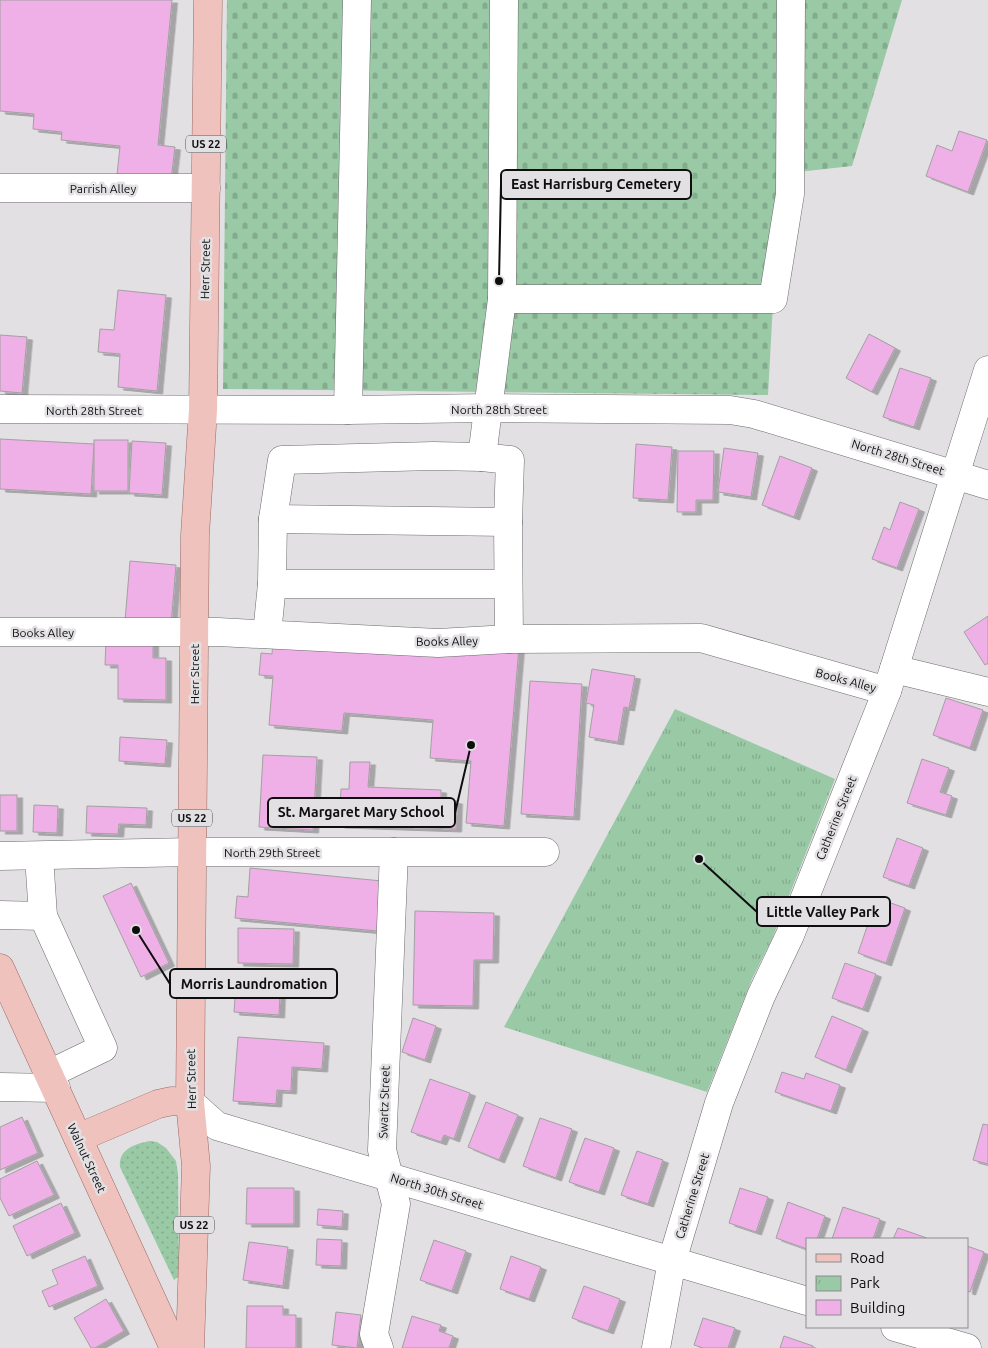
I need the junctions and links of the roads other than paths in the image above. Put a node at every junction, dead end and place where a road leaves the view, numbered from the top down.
1 (208, 0) edge
2 (357, 0) edge
3 (504, 0) edge
4 (791, 0) edge
5 (0, 188) edge
6 (206, 188) junction
7 (502, 299) junction
8 (988, 370) edge
9 (489, 408) junction
10 (0, 409) edge
11 (202, 410) junction
12 (348, 410) junction
13 (482, 457) junction
14 (955, 474) junction
15 (988, 484) edge
16 (272, 519) junction
17 (508, 522) junction
18 (272, 584) junction
19 (508, 584) junction
20 (194, 631) junction
21 (0, 632) edge
22 (267, 634) junction
23 (509, 639) junction
24 (891, 680) junction
25 (988, 692) edge
26 (192, 852) junction
27 (394, 852) junction
28 (545, 852) dead end
29 (0, 856) edge
30 (39, 856) junction
31 (0, 915) edge
32 (43, 916) junction
33 (0, 968) edge
34 (52, 1081) junction
35 (0, 1087) edge
36 (190, 1102) junction
37 (78, 1138) junction
38 (390, 1177) junction
39 (672, 1261) junction
40 (806, 1301) edge
41 (898, 1328) edge
42 (174, 1348) edge
43 (190, 1348) edge
44 (379, 1348) edge
45 (656, 1348) edge
46 (967, 1348) edge

1 - 6 main road, Herr Street / US 22
2 - 12 street
3 - 7 street
4 - 7 street
5 - 6 street, Parrish Alley
6 - 11 main road, Herr Street / US 22
7 - 9 street
8 - 14 street, Catherine Street
9 - 12 street, North 28th Street
9 - 13 street
9 - 14 street, North 28th Street
10 - 11 street, North 28th Street
11 - 12 street, North 28th Street
11 - 20 main road, Herr Street / US 22
13 - 16 street
13 - 17 street
14 - 15 street, North 28th Street
14 - 24 street, Catherine Street
16 - 17 street
16 - 18 street
17 - 19 street
18 - 19 street
18 - 22 street
19 - 23 street
20 - 21 street, Books Alley
20 - 22 street, Books Alley
20 - 26 main road, Herr Street / US 22
22 - 23 street, Books Alley
23 - 24 street, Books Alley
24 - 25 street, Books Alley
24 - 39 street, Catherine Street
26 - 27 street, North 29th Street
26 - 30 street, North 29th Street
26 - 36 main road, Herr Street / US 22
27 - 28 street, North 29th Street
27 - 38 street, Swartz Street
29 - 30 street, North 29th Street
30 - 32 street
31 - 32 street
32 - 34 street
33 - 34 main road, Walnut Street
34 - 35 street
34 - 37 main road, Walnut Street
36 - 37 main road
36 - 38 street, North 30th Street
36 - 43 main road, Herr Street / US 22
37 - 42 main road, Walnut Street
38 - 39 street, North 30th Street
38 - 44 street, Swartz Street
39 - 40 street, North 30th Street
39 - 45 street, Catherine Street
41 - 46 street

